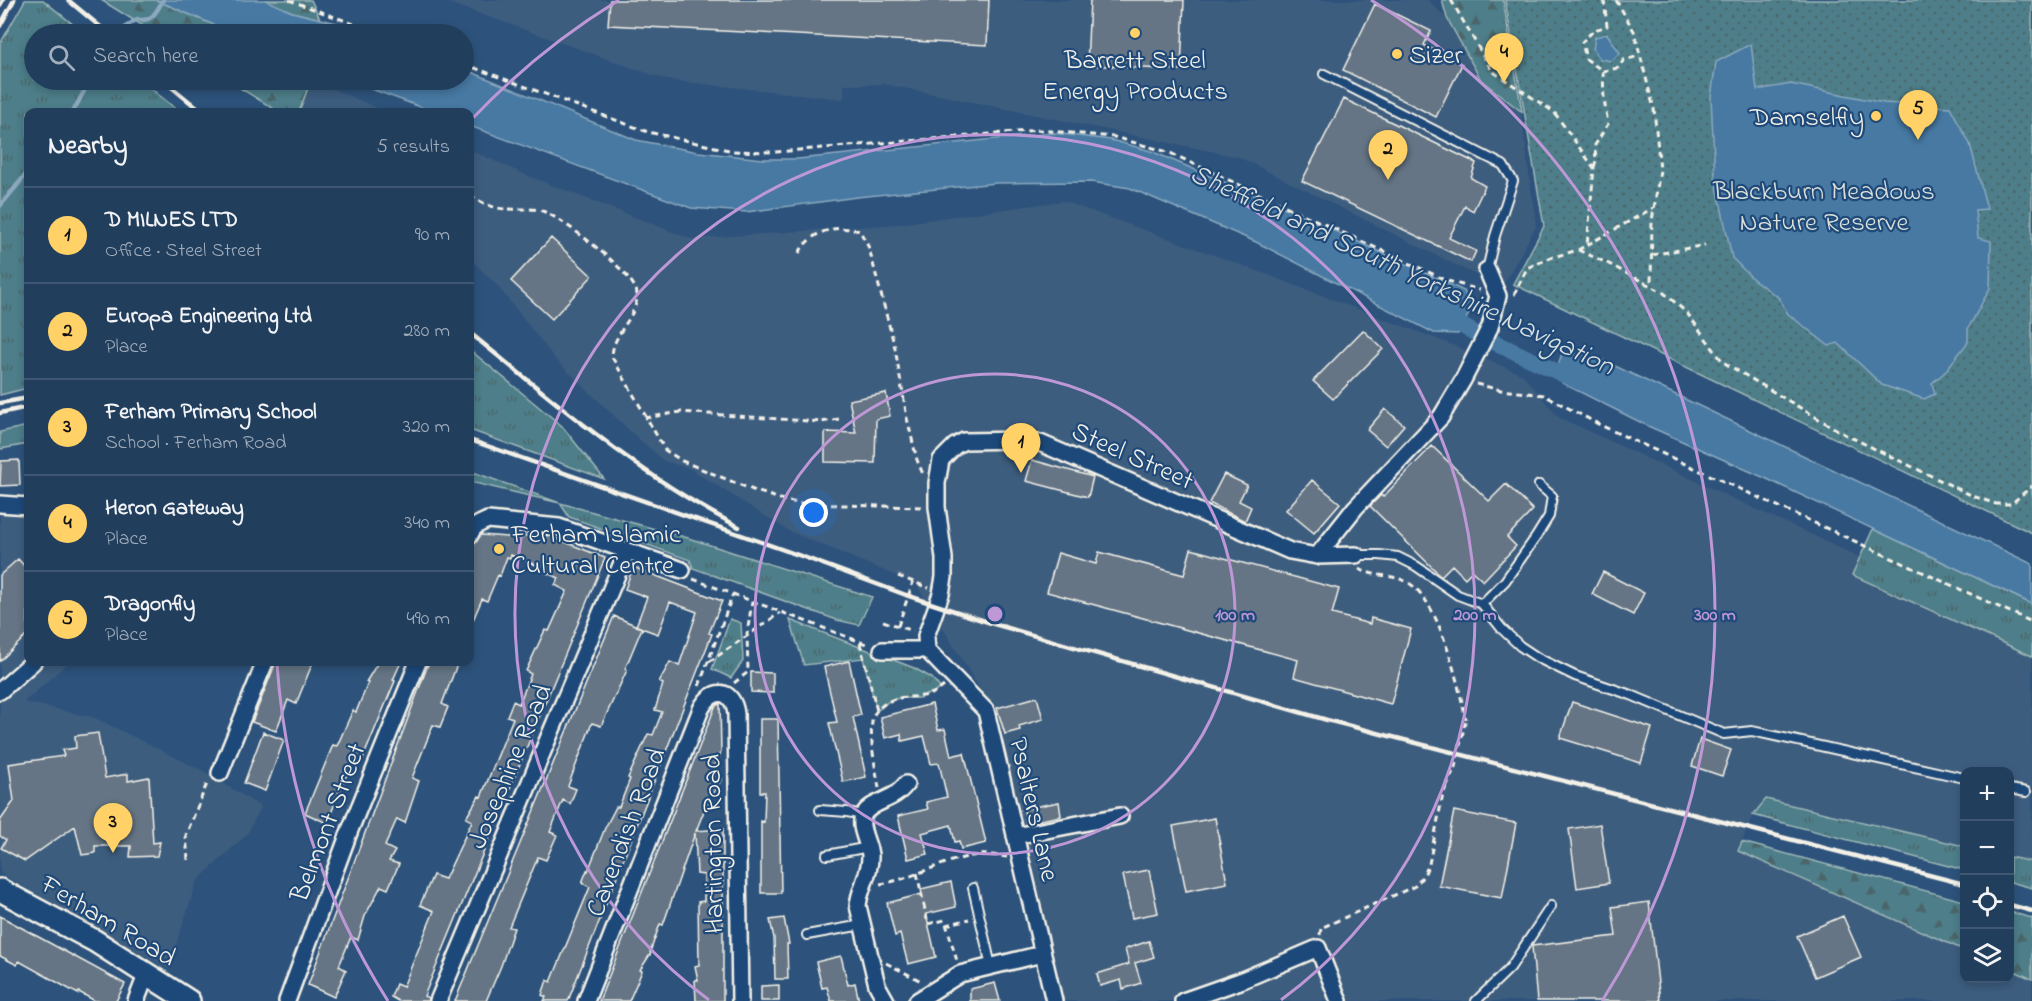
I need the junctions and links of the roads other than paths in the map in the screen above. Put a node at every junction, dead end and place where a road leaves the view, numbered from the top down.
1 (1324, 74) dead end
2 (1487, 270) joint
3 (1539, 485) dead end
4 (0, 504) edge
5 (24, 506) edge
6 (474, 527) edge
7 (627, 551) junction
8 (1349, 555) joint
9 (1317, 556) junction
10 (682, 570) road end
11 (1482, 604) junction
12 (926, 643) junction
13 (882, 650) road end
14 (28, 666) edge
15 (263, 666) edge
16 (416, 666) edge
17 (0, 691) edge
18 (706, 698) joint
19 (220, 772) road end
20 (1960, 777) edge
21 (906, 784) dead end
22 (2014, 790) edge
23 (2026, 792) dead end
24 (820, 810) dead end
25 (863, 815) junction
26 (1120, 816) dead end
27 (1015, 836) junction
28 (869, 847) junction
29 (827, 855) dead end
30 (973, 888) dead end
31 (0, 890) edge
32 (1551, 906) dead end
33 (862, 925) junction
34 (807, 935) dead end
35 (1042, 954) junction
36 (991, 966) junction
37 (147, 973) junction
38 (136, 1001) edge
39 (189, 1001) edge
40 (286, 1001) edge
41 (438, 1001) edge
42 (586, 1001) edge
43 (740, 1001) edge
44 (886, 1001) edge
45 (917, 1001) edge
46 (1054, 1001) edge
47 (1183, 1001) edge
48 (1339, 1001) edge
49 (1476, 1001) edge

1 - 2 lane
2 - 9 street
3 - 11 lane
4 - 5 street
6 - 7 street
7 - 10 street
7 - 41 street, Josephine Road
8 - 9 street, Steel Street
8 - 11 lane
9 - 12 street, Steel Street
11 - 20 lane
12 - 13 street
12 - 27 street, Psalters Lane
14 - 17 street
15 - 19 street
16 - 40 street, Belmont Street
18 - 42 street, Cavendish Road
18 - 43 street, Hartington Road
21 - 25 street
22 - 23 lane
24 - 25 lane
25 - 28 street
26 - 27 street
27 - 35 street, Psalters Lane
28 - 29 lane
28 - 33 street
30 - 36 lane
31 - 37 street, Ferham Road
32 - 49 lane
33 - 34 lane
33 - 44 street
35 - 36 street
35 - 46 street, Psalters Lane
36 - 45 street
37 - 38 street
37 - 39 street, Ferham Road
47 - 48 street

